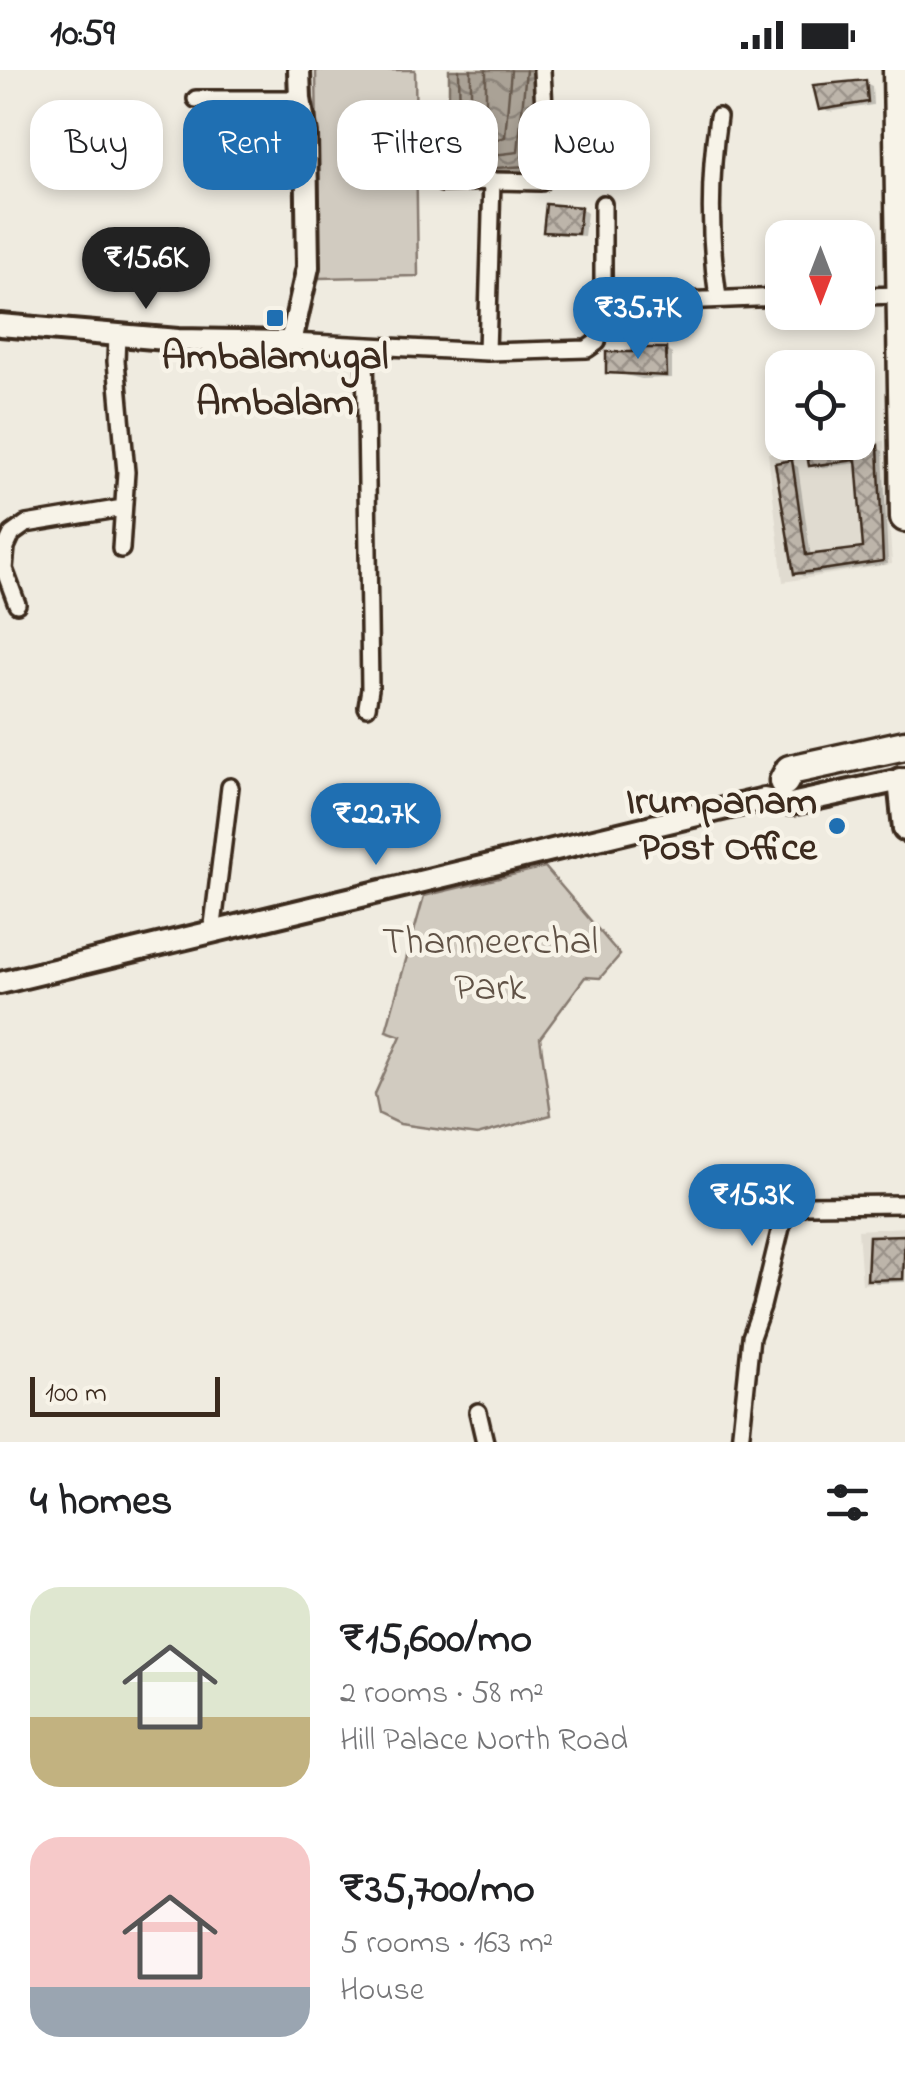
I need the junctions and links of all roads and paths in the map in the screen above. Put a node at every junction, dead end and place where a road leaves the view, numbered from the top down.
1 (299, 70) edge
2 (542, 70) edge
3 (898, 70) edge
4 (196, 98) dead end
5 (300, 98) junction
6 (718, 117) dead end
7 (498, 181) edge
8 (492, 190) edge
9 (604, 204) dead end
10 (903, 295) edge
11 (875, 296) edge
12 (765, 297) edge
13 (718, 298) junction
14 (603, 304) junction
15 (0, 325) edge
16 (117, 335) junction
17 (291, 342) junction
18 (365, 346) junction
19 (487, 352) junction
20 (123, 508) junction
21 (905, 517) edge
22 (120, 548) dead end
23 (17, 604) dead end
24 (367, 707) dead end
25 (905, 745) edge
26 (903, 773) edge
27 (230, 787) dead end
28 (774, 790) junction
29 (905, 829) edge
30 (212, 933) junction
31 (0, 983) edge
32 (905, 1204) edge
33 (478, 1412) dead end
34 (485, 1442) edge
35 (740, 1442) edge

1 - 5 main road
2 - 7 street
3 - 10 highway
4 - 5 street
5 - 17 main road
6 - 13 street
8 - 19 street
9 - 14 street
10 - 11 street
10 - 21 highway
12 - 13 street
13 - 14 street
14 - 19 street
15 - 16 main road
16 - 17 main road
16 - 20 street
17 - 18 street
18 - 19 street
18 - 24 street
20 - 22 street
20 - 23 street
25 - 28 highway
26 - 28 main road
26 - 29 main road
27 - 30 street
28 - 30 main road
30 - 31 main road
32 - 35 street
33 - 34 street

